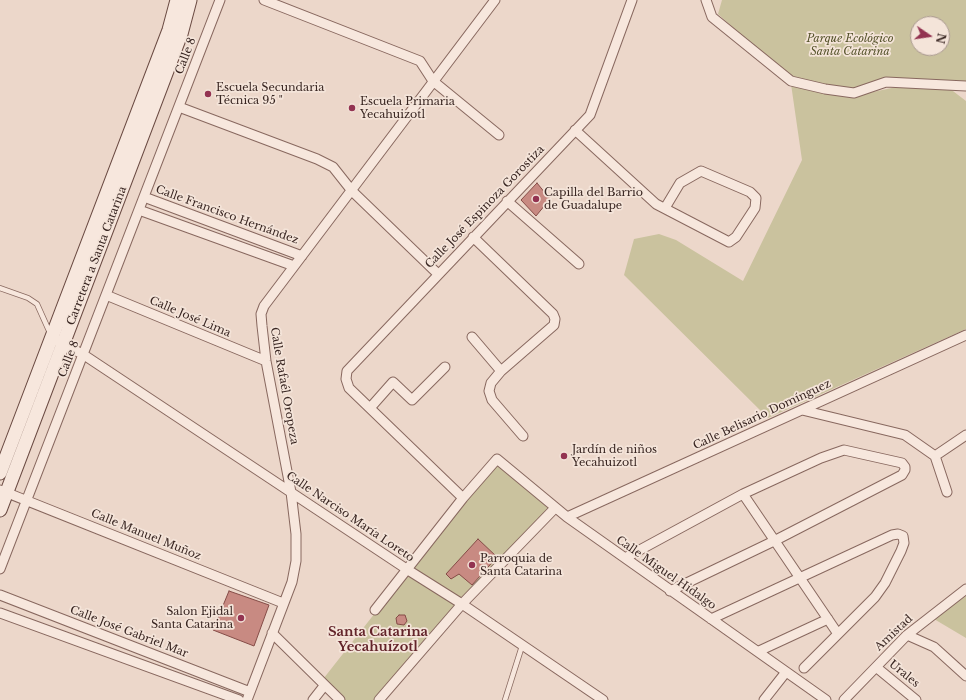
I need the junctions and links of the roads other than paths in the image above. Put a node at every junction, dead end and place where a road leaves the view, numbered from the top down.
1 (177, 0) edge
2 (190, 0) edge
3 (220, 0) edge
4 (264, 0) edge
5 (495, 0) edge
6 (632, 0) edge
7 (706, 0) edge
8 (433, 81) junction
9 (966, 86) edge
10 (179, 107) junction
11 (575, 130) junction
12 (499, 135) dead end
13 (352, 191) junction
14 (144, 197) junction
15 (508, 201) junction
16 (665, 208) junction
17 (139, 210) junction
18 (473, 237) junction
19 (302, 256) junction
20 (579, 264) dead end
21 (294, 266) junction
22 (438, 274) junction
23 (0, 288) edge
24 (106, 295) junction
25 (966, 335) edge
26 (52, 337) junction
27 (472, 337) dead end
28 (64, 344) junction
29 (84, 355) junction
30 (266, 361) junction
31 (445, 367) dead end
32 (501, 371) junction
33 (370, 408) junction
34 (802, 410) junction
35 (966, 435) edge
36 (523, 436) dead end
37 (935, 456) junction
38 (0, 473) edge
39 (3, 491) edge
40 (291, 492) junction
41 (947, 492) dead end
42 (743, 494) junction
43 (464, 498) junction
44 (27, 500) junction
45 (555, 508) junction
46 (0, 510) edge
47 (567, 517) junction
48 (774, 541) junction
49 (625, 558) junction
50 (0, 569) edge
51 (408, 570) junction
52 (800, 577) junction
53 (966, 589) edge
54 (670, 591) junction
55 (0, 595) edge
56 (283, 603) junction
57 (462, 604) junction
58 (375, 610) dead end
59 (0, 613) edge
60 (711, 619) junction
61 (828, 619) junction
62 (272, 634) junction
63 (838, 634) junction
64 (907, 635) junction
65 (522, 646) junction
66 (759, 651) junction
67 (876, 667) junction
68 (804, 668) dead end
69 (786, 672) junction
70 (966, 676) edge
71 (324, 686) junction
72 (249, 696) edge
73 (239, 700) edge
74 (313, 700) edge
75 (340, 700) edge
76 (379, 700) edge
77 (505, 700) edge
78 (603, 700) edge
79 (764, 700) edge
80 (826, 700) edge
81 (844, 700) edge
82 (916, 700) edge

1 - 26 main road, Carretera a Santa Catarina
2 - 28 main road, Carretera a Santa Catarina
3 - 10 street, Calle 8
4 - 8 street
5 - 8 street, Calle Rafaél Oropeza
6 - 11 street, Calle José Espinoza Gorostiza
7 - 9 street
8 - 12 street
8 - 13 street, Calle Rafaél Oropeza
10 - 13 street
10 - 14 street, Calle 8
11 - 15 street, Calle José Espinoza Gorostiza
11 - 16 street
13 - 19 street, Calle Rafaél Oropeza
13 - 22 street
14 - 17 street, Calle 8
14 - 19 street, Calle Francisco Hernández
15 - 18 street, Calle José Espinoza Gorostiza
15 - 20 street
16 - 16 street
17 - 21 street
17 - 24 street, Calle 8
18 - 22 street, Calle José Espinoza Gorostiza
18 - 32 street
19 - 21 street, Calle Rafaél Oropeza
21 - 30 street, Calle Rafaél Oropeza
22 - 33 street, Calle José Espinoza Gorostiza
23 - 26 lane
24 - 29 street, Calle 8
24 - 30 street, Calle José Lima
25 - 34 street, Calle Belisario Domínguez
26 - 28 street, Calle Narciso María Loreto
26 - 38 main road, Carretera a Santa Catarina
27 - 32 street
28 - 29 street, Calle Narciso María Loreto
28 - 39 main road, Carretera a Santa Catarina
29 - 40 street, Calle Narciso María Loreto
29 - 44 street, Calle 8
30 - 40 street, Calle Rafaél Oropeza
31 - 33 street
32 - 36 street
33 - 43 street, Calle José Espinoza Gorostiza
34 - 37 street
34 - 47 street, Calle Belisario Domínguez
35 - 37 street
37 - 41 street
39 - 44 street, Calle Manuel Muñoz
39 - 46 main road, Carretera a Santa Catarina
40 - 51 street, Calle Narciso María Loreto
40 - 56 street, Calle Rafaél Oropeza
42 - 48 street
42 - 48 street
42 - 49 street
43 - 45 street, Calle Miguel Hidalgo
43 - 51 street
44 - 50 street, Calle 8
44 - 56 street, Calle Manuel Muñoz
45 - 47 street, Calle Miguel Hidalgo
45 - 57 street
47 - 49 street, Calle Miguel Hidalgo
48 - 52 street
48 - 54 street
49 - 54 street, Calle Miguel Hidalgo
51 - 57 street, Calle Narciso María Loreto
51 - 58 street
52 - 60 street
52 - 61 street
52 - 63 street
53 - 64 street, Amistad
54 - 60 street, Calle Miguel Hidalgo
55 - 72 street, Calle José Gabriel Mar
56 - 62 street, Calle Rafaél Oropeza
57 - 65 street, Calle Narciso María Loreto
57 - 76 street
59 - 73 street
60 - 66 street, Calle Miguel Hidalgo
61 - 63 street
61 - 66 street
62 - 71 street
62 - 72 street, Calle Rafaél Oropeza
63 - 68 street
64 - 67 street, Amistad
64 - 70 street
65 - 77 lane
65 - 78 street, Calle Narciso María Loreto
66 - 69 street, Calle Miguel Hidalgo
67 - 81 street, Amistad
67 - 82 street, Urales
69 - 79 street
69 - 80 street, Calle Miguel Hidalgo
71 - 74 street
71 - 75 street

